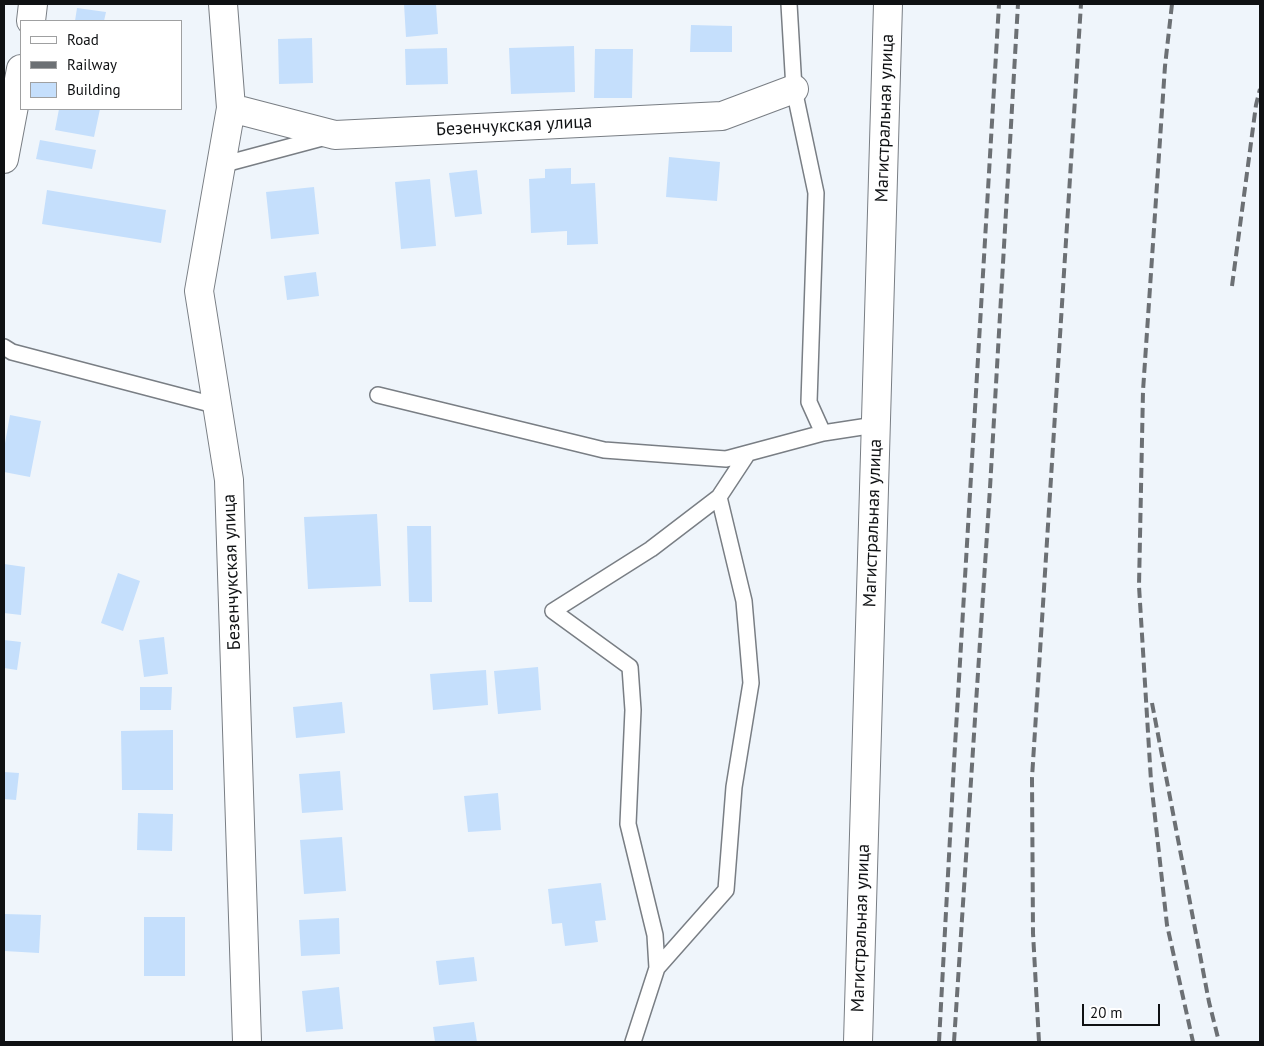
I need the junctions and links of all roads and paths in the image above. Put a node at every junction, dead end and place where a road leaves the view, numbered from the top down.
1 (33, 4) edge
2 (223, 4) edge
3 (789, 4) edge
4 (888, 4) edge
5 (31, 20) edge
6 (20, 75) edge
7 (794, 89) junction
8 (231, 108) junction
9 (335, 135) junction
10 (4, 159) edge
11 (221, 165) junction
12 (4, 347) edge
13 (378, 395) dead end
14 (218, 406) junction
15 (875, 425) junction
16 (823, 433) junction
17 (748, 453) junction
18 (719, 498) junction
19 (657, 968) junction
20 (247, 1042) edge
21 (634, 1042) edge
22 (858, 1042) edge

1 - 5 street
2 - 8 street, Безенчукская улица
3 - 7 lane
4 - 15 street, Магистральная улица
6 - 10 street
7 - 9 street, Безенчукская улица
7 - 16 lane
8 - 9 street, Безенчукская улица
8 - 11 street, Безенчукская улица
9 - 11 lane
11 - 14 street, Безенчукская улица
12 - 14 lane
13 - 17 lane
14 - 20 street, Безенчукская улица
15 - 16 lane
15 - 22 street, Магистральная улица
16 - 17 lane
17 - 18 lane
18 - 19 lane
18 - 19 lane
19 - 21 lane

